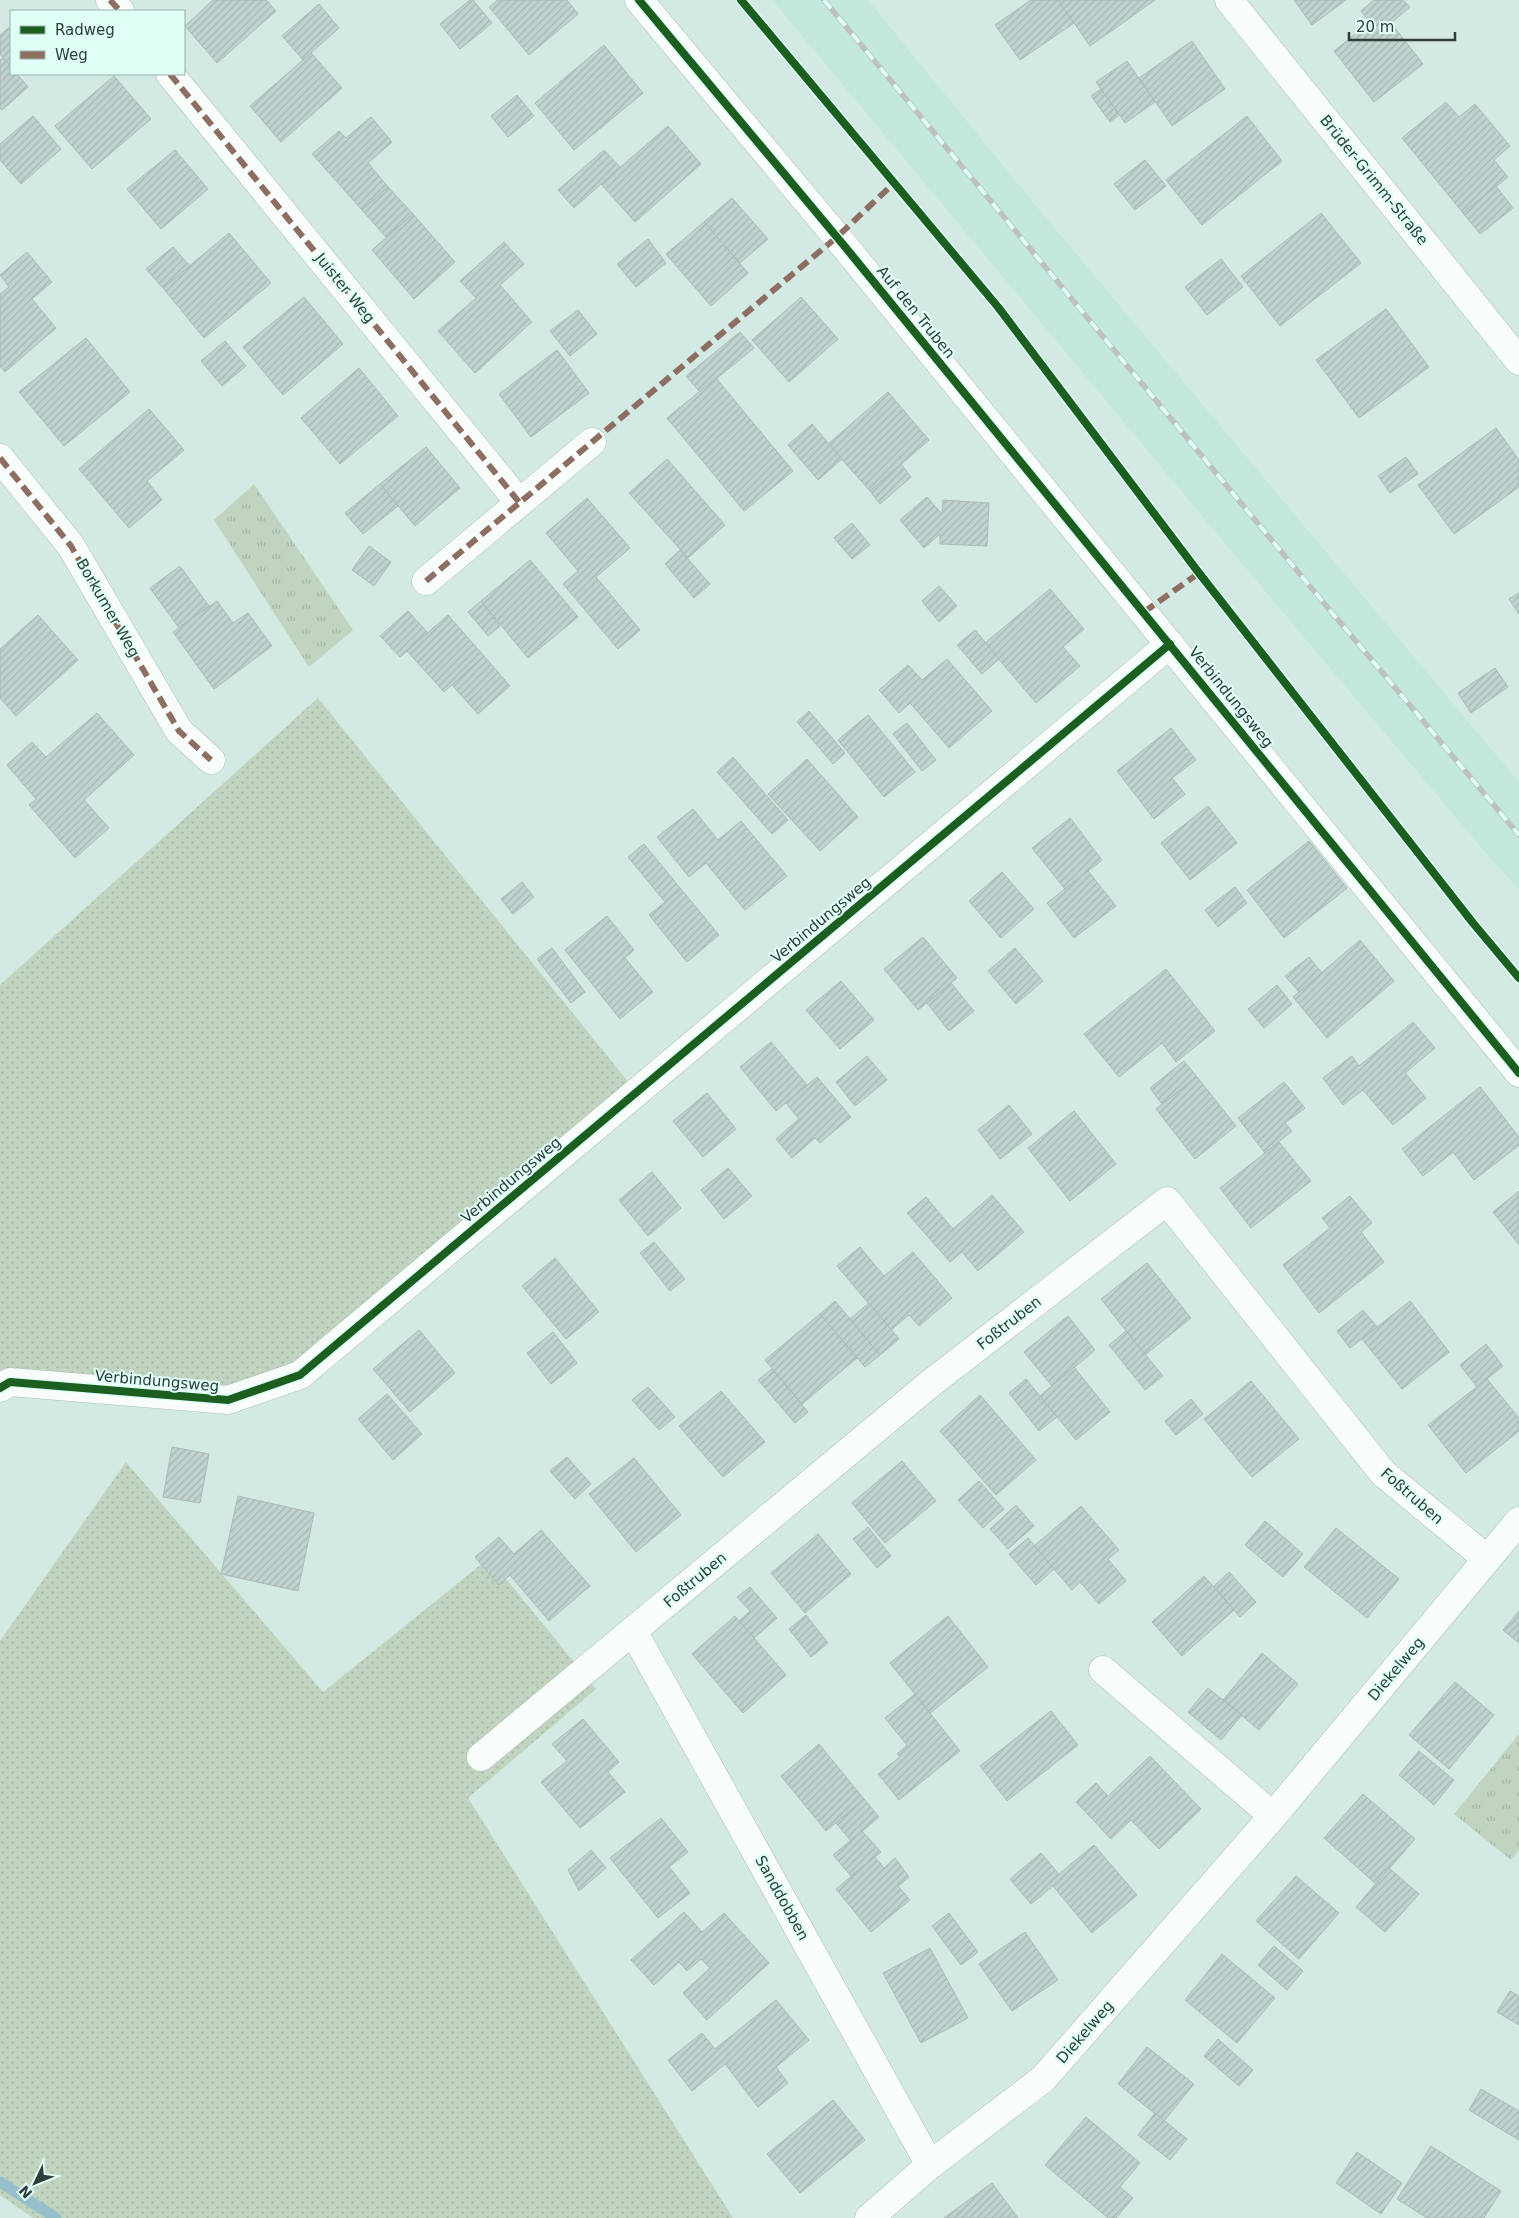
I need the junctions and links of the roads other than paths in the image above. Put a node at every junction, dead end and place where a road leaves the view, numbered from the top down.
1 (110, 0) edge
2 (639, 0) edge
3 (1229, 0) edge
4 (119, 10) edge
5 (171, 75) edge
6 (1519, 361) edge
7 (592, 442) dead end
8 (0, 458) edge
9 (519, 502) junction
10 (426, 582) dead end
11 (1170, 644) junction
12 (211, 760) dead end
13 (1519, 1073) edge
14 (0, 1388) edge
15 (1519, 1521) edge
16 (1487, 1559) junction
17 (634, 1631) junction
18 (1103, 1670) dead end
19 (481, 1757) dead end
20 (1273, 1816) junction
21 (930, 2165) junction
22 (869, 2218) edge

1 - 4 street
2 - 11 street, Auf den Truben
3 - 6 street, Brüder-Grimm-Straße
5 - 9 street, Juister Weg
7 - 9 street
8 - 12 street, Borkumer Weg
9 - 10 street
11 - 13 street, Verbindungsweg
11 - 14 street, Verbindungsweg
15 - 16 street, Diekelweg
16 - 17 street, Foßtruben
16 - 20 street, Diekelweg
17 - 19 street, Foßtruben
17 - 21 street, Sanddobben
18 - 20 street
20 - 21 street, Diekelweg
21 - 22 street, Diekelweg

